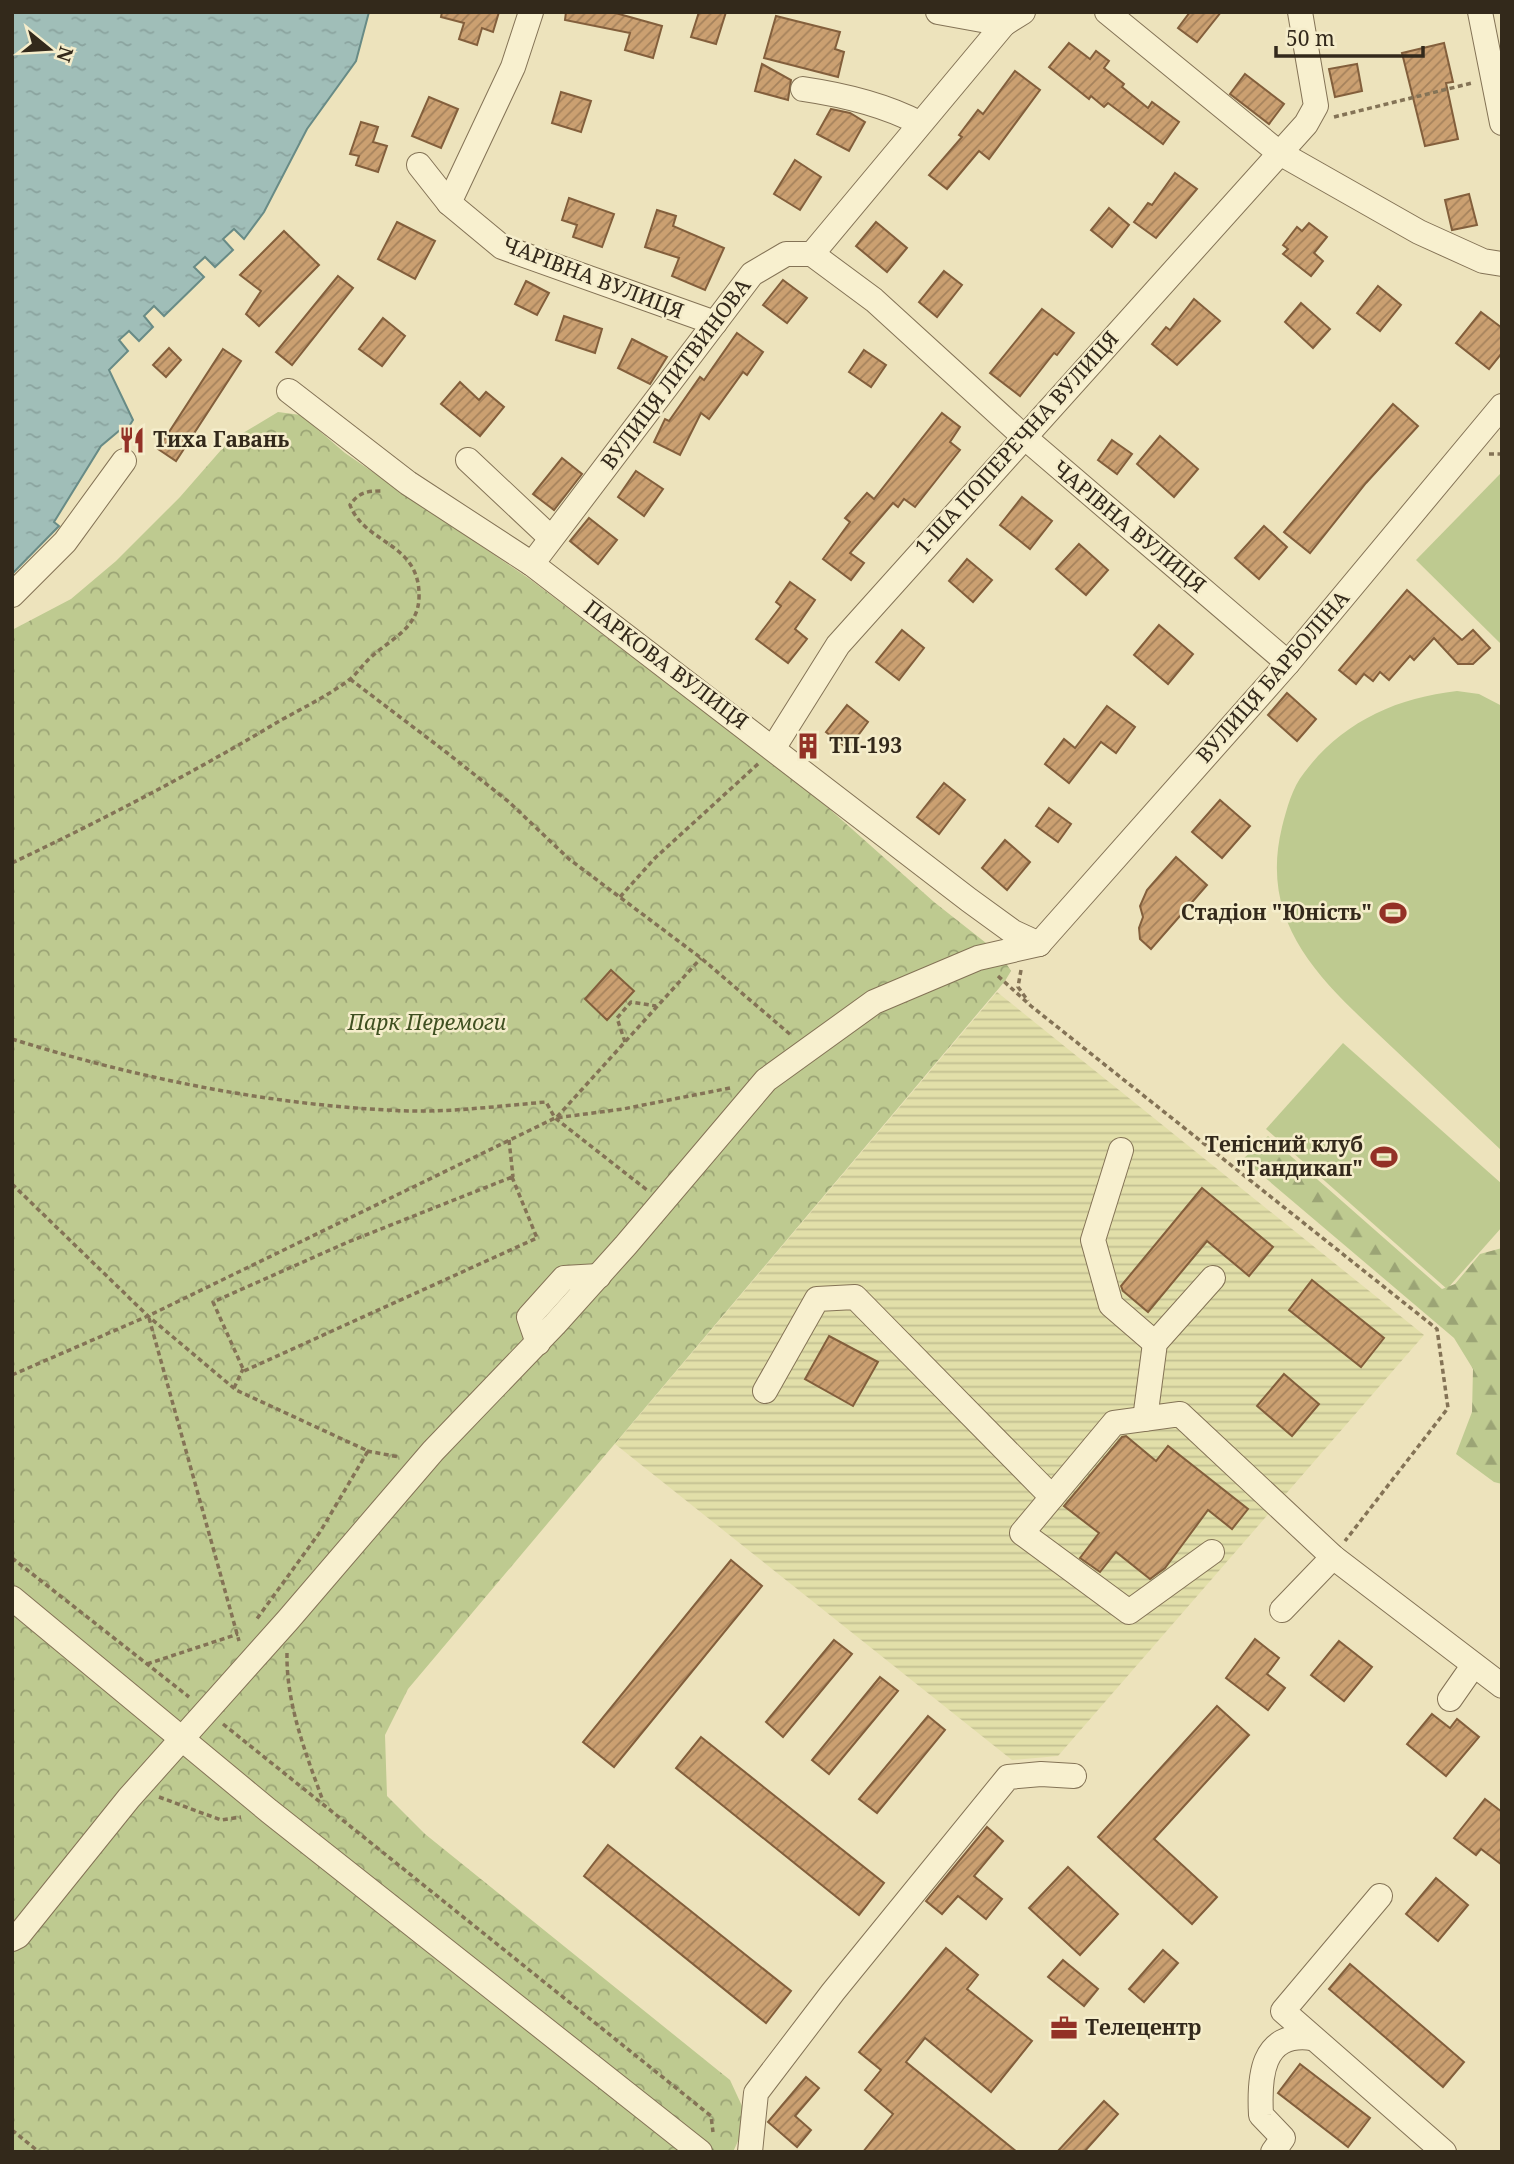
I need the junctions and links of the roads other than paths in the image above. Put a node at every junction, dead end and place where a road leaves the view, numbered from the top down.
1 (531, 12) edge
2 (938, 12) edge
3 (1107, 12) edge
4 (1300, 12) edge
5 (1480, 12) edge
6 (1014, 18) edge
7 (803, 89) dead end
8 (919, 123) junction
9 (1502, 123) edge
10 (1278, 152) junction
11 (419, 164) dead end
12 (449, 202) junction
13 (812, 254) junction
14 (1502, 264) edge
15 (715, 323) junction
16 (289, 391) dead end
17 (1502, 406) edge
18 (1023, 436) junction
19 (468, 460) dead end
20 (124, 461) dead end
21 (551, 538) junction
22 (532, 564) junction
23 (12, 595) edge
24 (1288, 663) junction
25 (774, 747) junction
26 (1039, 943) junction
27 (1121, 1150) dead end
28 (1213, 1278) dead end
29 (1155, 1343) junction
30 (765, 1391) dead end
31 (1145, 1419) junction
32 (1052, 1497) junction
33 (1212, 1552) dead end
34 (1333, 1557) junction
35 (12, 1598) edge
36 (1282, 1610) dead end
37 (1473, 1666) junction
38 (1502, 1686) edge
39 (1450, 1699) dead end
40 (181, 1739) junction
41 (1074, 1776) dead end
42 (1380, 1896) dead end
43 (12, 1939) edge
44 (1312, 2038) junction
45 (700, 2152) edge
46 (750, 2152) edge
47 (1273, 2152) edge
48 (1444, 2152) edge

1 - 12 street
2 - 6 street
3 - 10 street
4 - 10 street, 1-ША ПОПЕРЕЧНА ВУЛИЦЯ
5 - 9 street
6 - 8 street
7 - 8 street
8 - 13 street
10 - 14 street
10 - 18 street, 1-ША ПОПЕРЕЧНА ВУЛИЦЯ
11 - 12 street, ЧАРІВНА ВУЛИЦЯ
12 - 15 street, ЧАРІВНА ВУЛИЦЯ
13 - 15 street, ВУЛИЦЯ ЛИТВИНОВА
13 - 18 street, ЧАРІВНА ВУЛИЦЯ
15 - 21 street, ВУЛИЦЯ ЛИТВИНОВА
16 - 22 street, ПАРКОВА ВУЛИЦЯ
17 - 24 street, ВУЛИЦЯ БАРБОЛІНА
18 - 24 street, ЧАРІВНА ВУЛИЦЯ
18 - 25 street, 1-ША ПОПЕРЕЧНА ВУЛИЦЯ
19 - 21 street
20 - 23 street
21 - 22 street, ВУЛИЦЯ ЛИТВИНОВА
22 - 25 street, ПАРКОВА ВУЛИЦЯ
24 - 26 street, ВУЛИЦЯ БАРБОЛІНА
25 - 26 street, ПАРКОВА ВУЛИЦЯ
26 - 40 street
27 - 29 street
28 - 29 street
29 - 31 street
30 - 32 street
31 - 32 street
31 - 34 street
32 - 33 street
34 - 36 street
34 - 37 street
35 - 40 street
37 - 38 street
37 - 39 street
40 - 43 street
40 - 45 street
41 - 46 street
42 - 44 street
44 - 47 street
44 - 48 street

